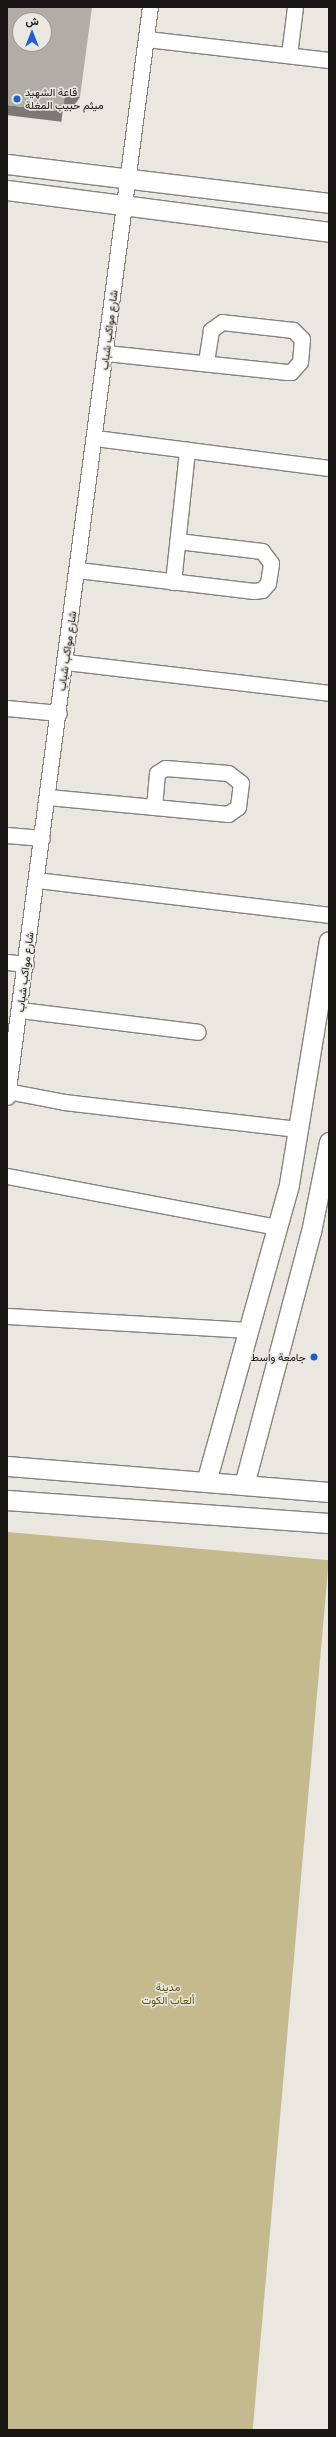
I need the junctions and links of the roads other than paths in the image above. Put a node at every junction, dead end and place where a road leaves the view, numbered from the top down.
1 (150, 7) edge
2 (295, 7) edge
3 (146, 38) junction
4 (288, 55) junction
5 (329, 60) edge
6 (7, 164) edge
7 (129, 177) junction
8 (7, 190) edge
9 (329, 203) edge
10 (126, 206) junction
11 (329, 232) edge
12 (106, 353) junction
13 (206, 363) junction
14 (95, 438) junction
15 (188, 450) junction
16 (329, 468) edge
17 (178, 541) junction
18 (78, 570) junction
19 (173, 582) junction
20 (66, 662) junction
21 (329, 693) edge
22 (7, 708) edge
23 (59, 713) junction
24 (48, 797) junction
25 (154, 807) junction
26 (7, 834) edge
27 (42, 838) junction
28 (37, 880) junction
29 (329, 915) edge
30 (329, 941) edge
31 (7, 962) edge
32 (26, 964) junction
33 (20, 1010) junction
34 (198, 1032) dead end
35 (7, 1093) edge
36 (299, 1129) junction
37 (329, 1142) edge
38 (7, 1176) edge
39 (278, 1227) junction
40 (7, 1316) edge
41 (250, 1330) junction
42 (7, 1466) edge
43 (206, 1482) junction
44 (244, 1485) junction
45 (329, 1492) edge
46 (7, 1500) edge
47 (329, 1523) edge

1 - 3 street, شارع مواكب شباب
2 - 4 street
3 - 4 street
3 - 7 street, شارع مواكب شباب
4 - 5 street
6 - 7 street
7 - 9 street
7 - 10 street, شارع مواكب شباب
8 - 10 street
10 - 11 street
10 - 12 street, شارع مواكب شباب
12 - 13 street
12 - 14 street, شارع مواكب شباب
13 - 13 street
14 - 15 street
14 - 18 street, شارع مواكب شباب
15 - 16 street
15 - 17 street
17 - 19 street
17 - 19 street
18 - 19 street
18 - 20 street, شارع مواكب شباب
20 - 21 street
20 - 23 street, شارع مواكب شباب
22 - 23 street
23 - 24 street, شارع مواكب شباب
24 - 25 street
24 - 27 street, شارع مواكب شباب
25 - 25 street
26 - 27 street
27 - 28 street, شارع مواكب شباب
28 - 29 street
28 - 32 street, شارع مواكب شباب
30 - 36 street
31 - 32 street
32 - 33 street, شارع مواكب شباب
33 - 34 street
33 - 35 street, شارع مواكب شباب
35 - 36 street
36 - 39 street
37 - 44 street
38 - 39 street
39 - 41 street
40 - 41 street
41 - 43 street
42 - 43 street
43 - 44 street
44 - 45 street
46 - 47 street

